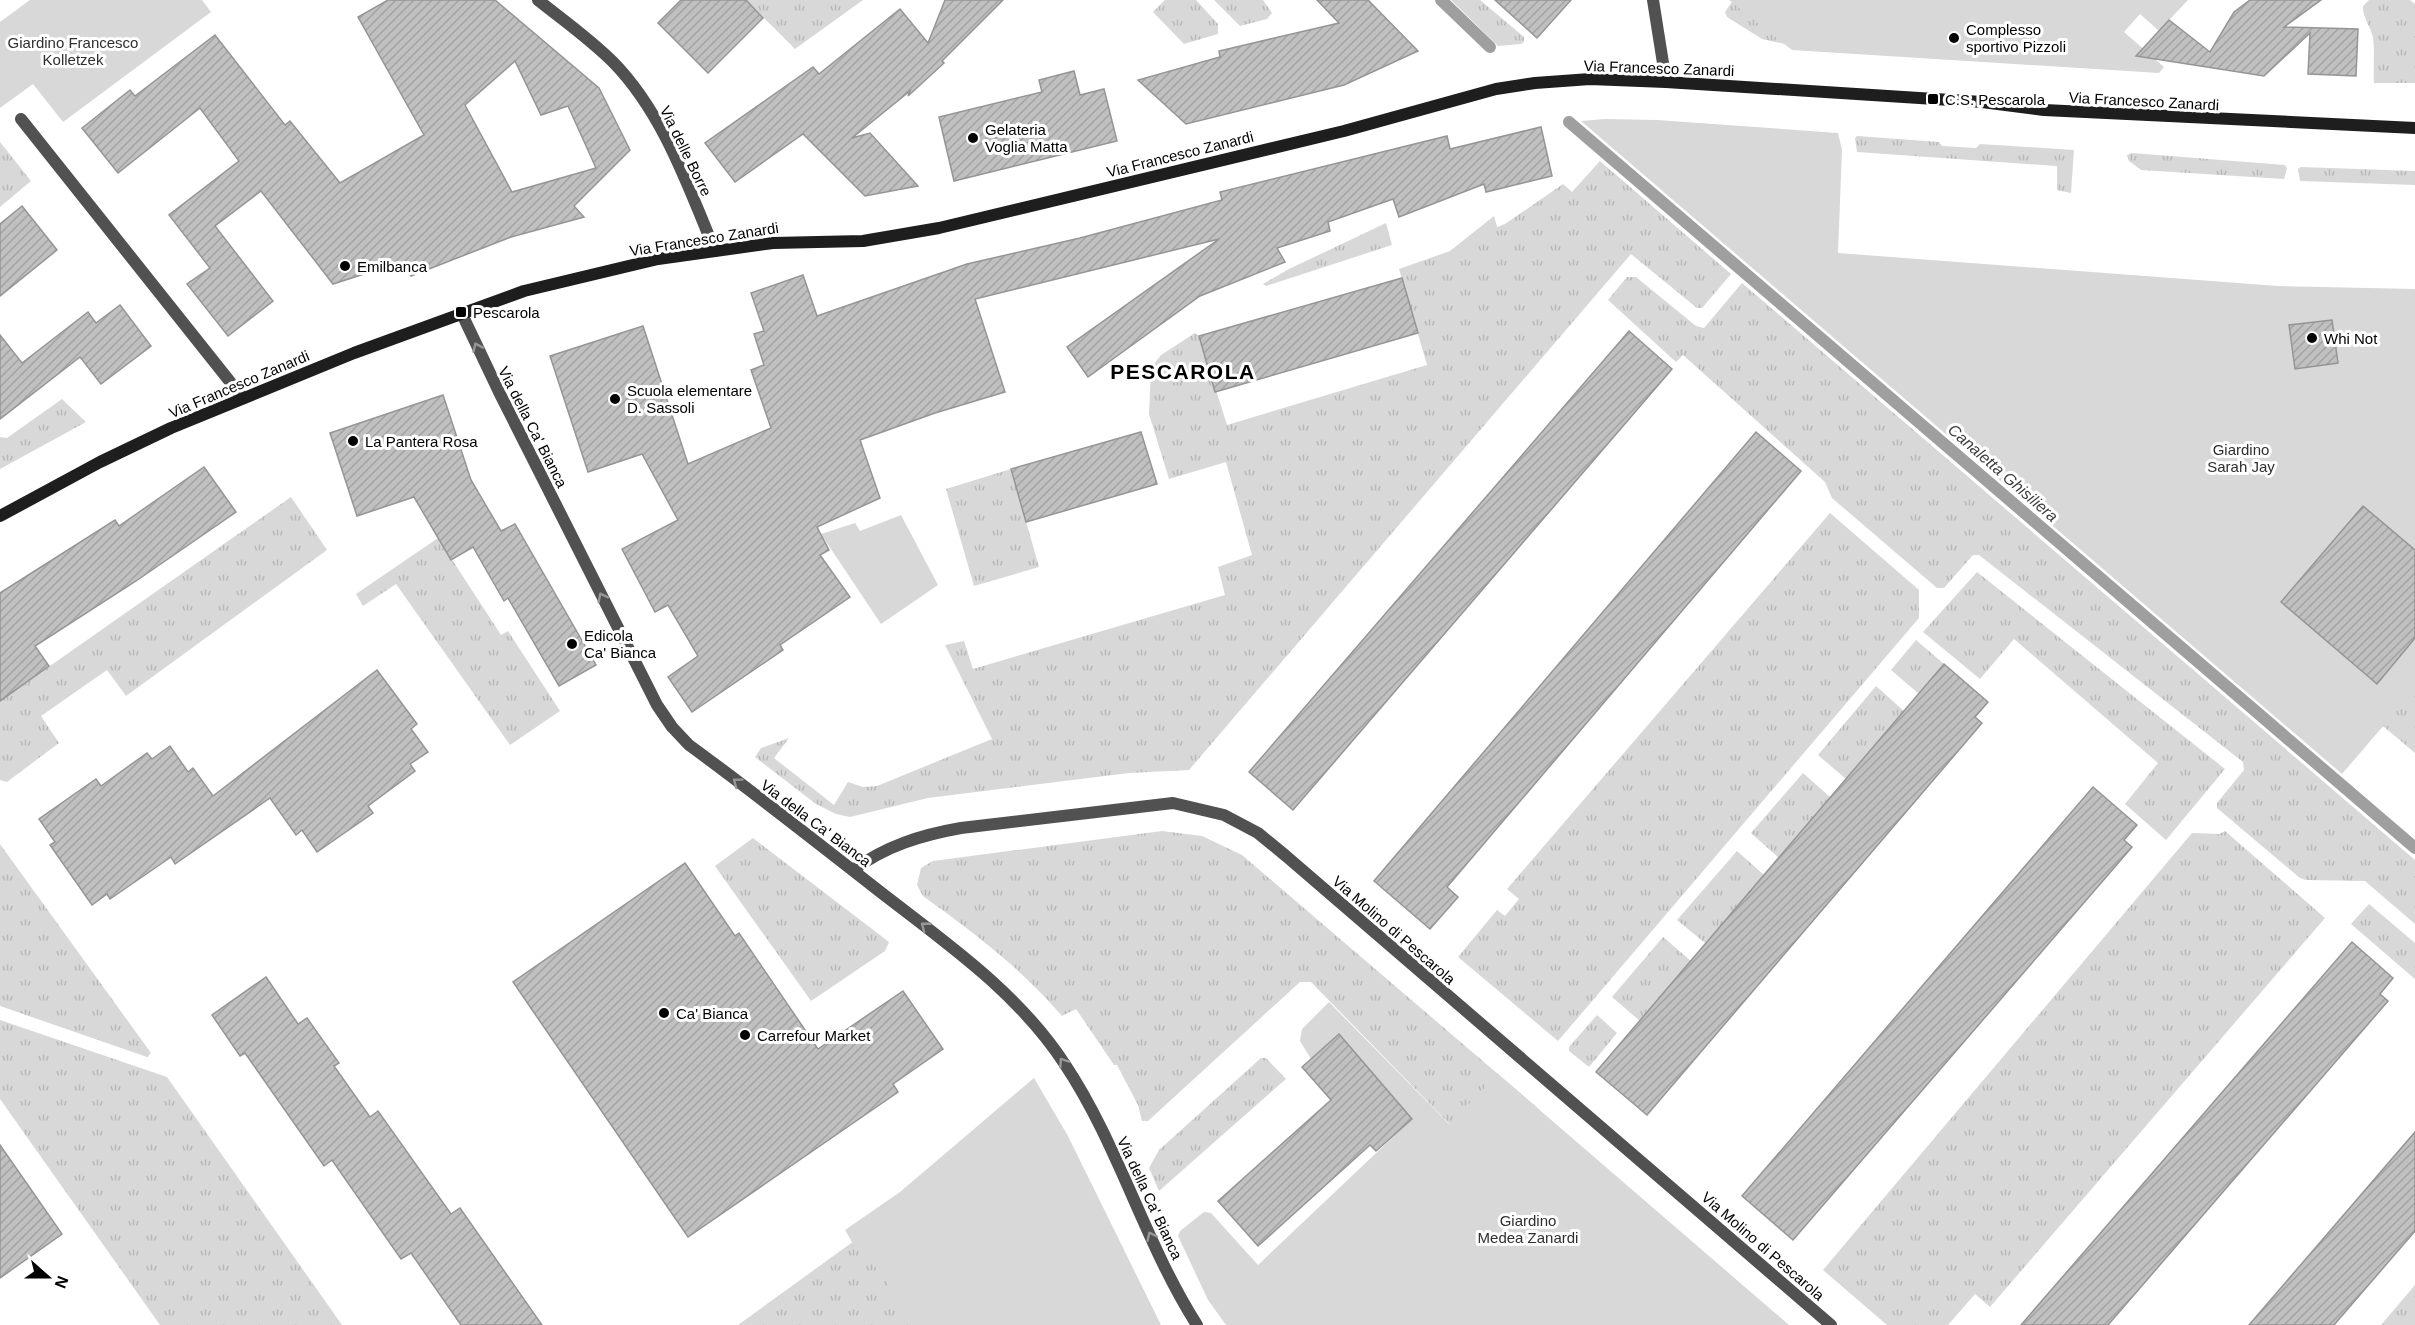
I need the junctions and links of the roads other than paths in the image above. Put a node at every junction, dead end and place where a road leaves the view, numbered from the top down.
1 (538, 0) edge
2 (1653, 0) edge
3 (1666, 82) junction
4 (21, 119) dead end
5 (2415, 128) edge
6 (715, 251) junction
7 (461, 312) junction
8 (243, 398) junction
9 (0, 516) edge
10 (853, 870) junction
11 (1197, 1325) edge
12 (1831, 1325) edge

1 - 6 street, Via delle Borre
2 - 3 street
3 - 5 main road, Via Francesco Zanardi
3 - 6 main road, Via Francesco Zanardi
4 - 8 street
6 - 7 main road, Via Francesco Zanardi
7 - 8 main road, Via Francesco Zanardi
10 -> 7 street, Via della Ca' Bianca
8 - 9 main road, Via Francesco Zanardi
11 -> 10 street, Via della Ca' Bianca
10 - 12 street, Via Molino di Pescarola

